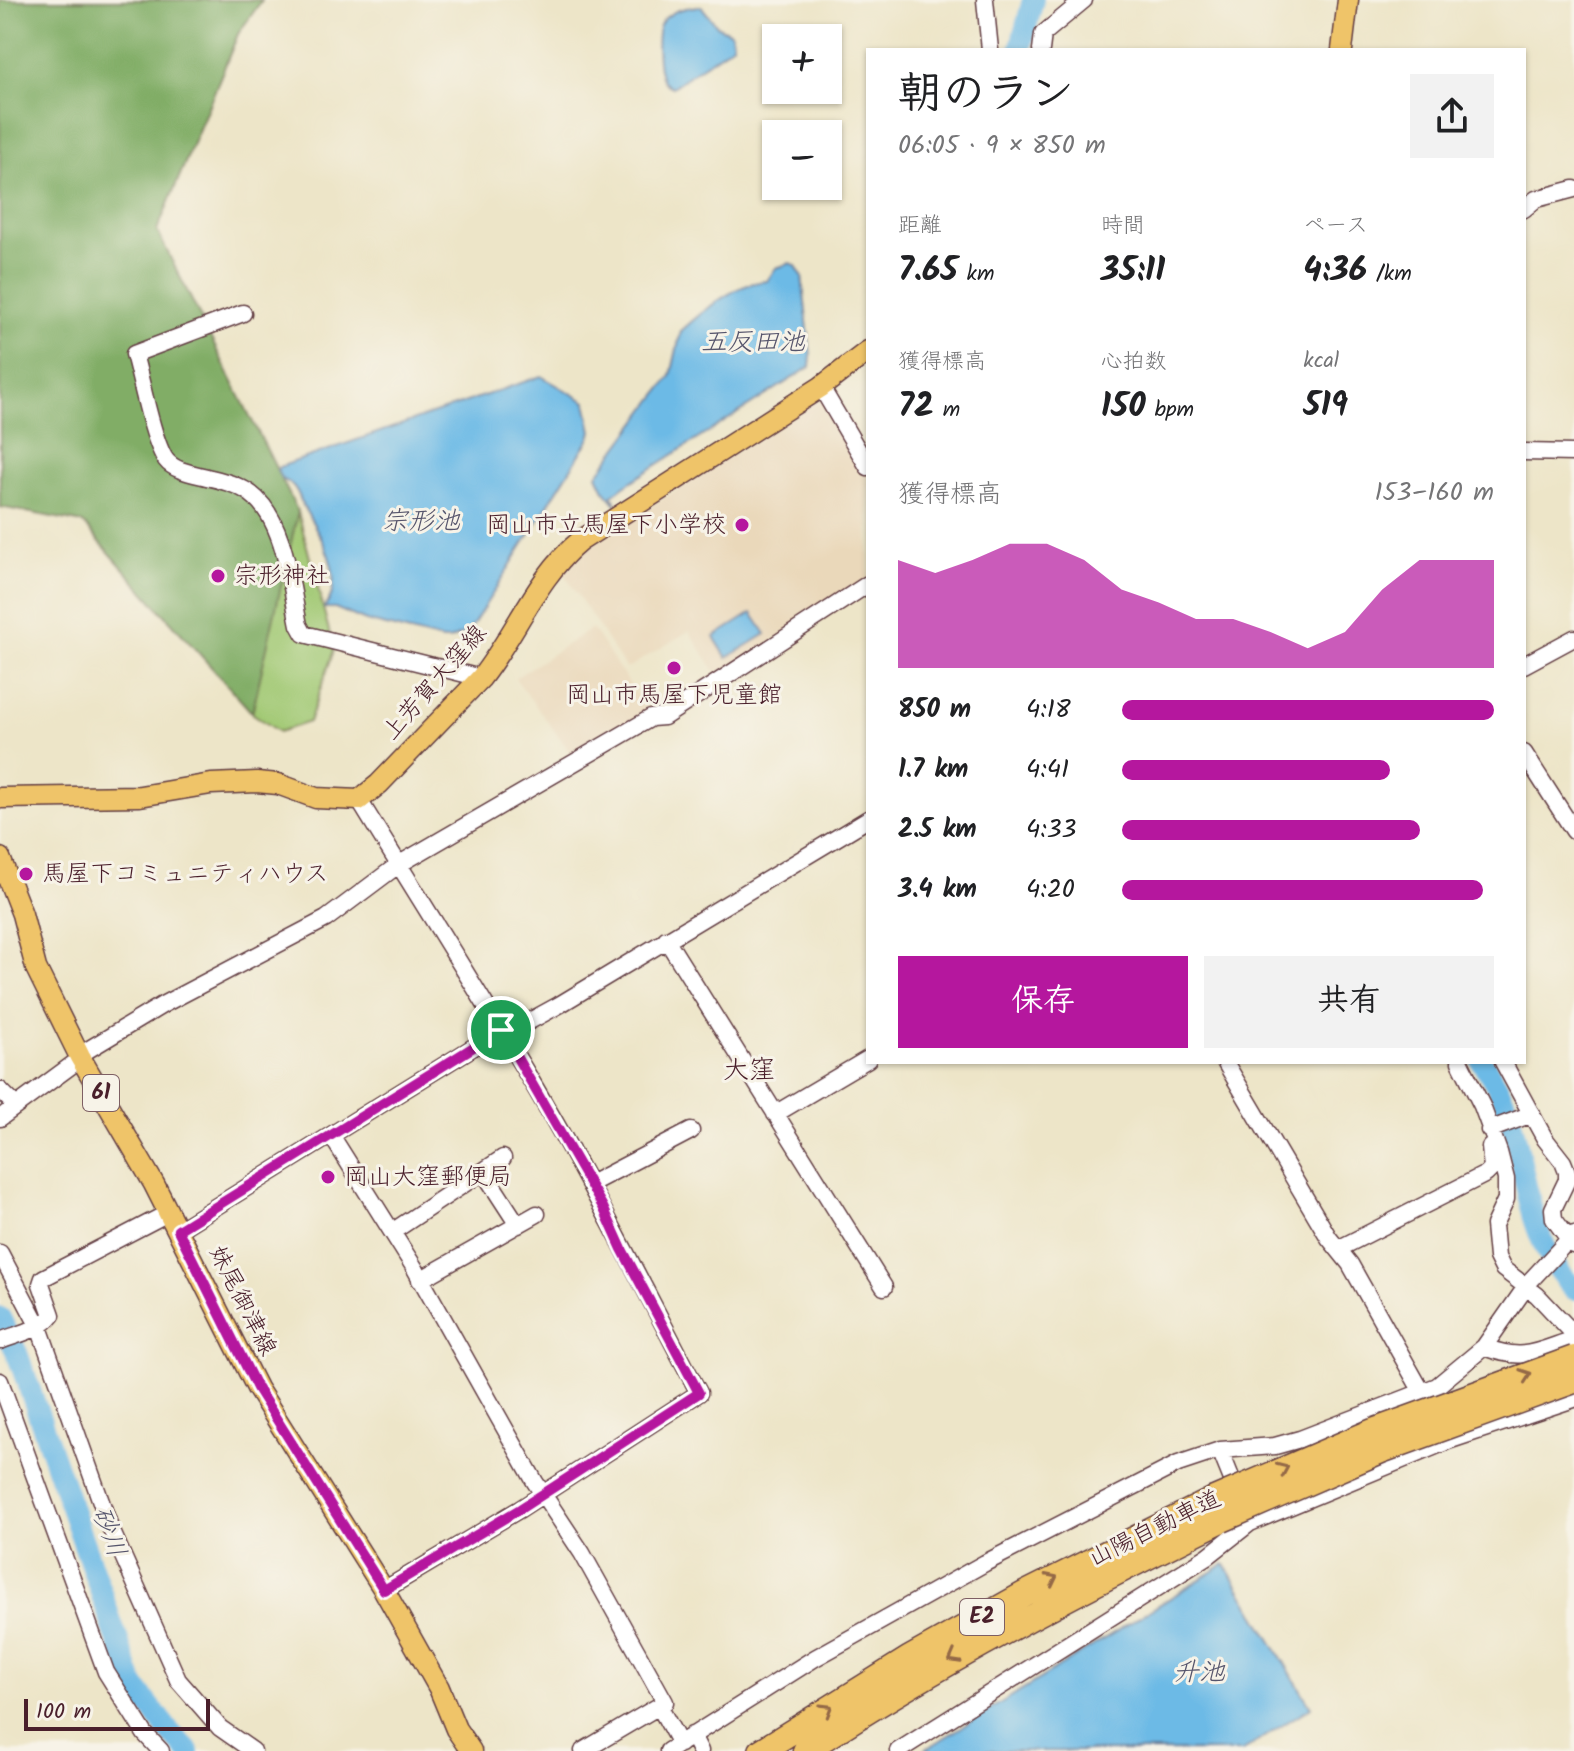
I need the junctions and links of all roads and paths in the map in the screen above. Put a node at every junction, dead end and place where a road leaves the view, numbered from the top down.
1 (985, 0) edge
2 (1084, 0) edge
3 (1348, 0) edge
4 (990, 48) edge
5 (1041, 48) edge
6 (1342, 48) edge
7 (1574, 189) edge
8 (1526, 207) edge
9 (243, 313) dead end
10 (866, 353) edge
11 (821, 387) junction
12 (1526, 452) edge
13 (1574, 453) edge
14 (866, 464) edge
15 (866, 585) edge
16 (1574, 638) edge
17 (1526, 664) edge
18 (481, 678) junction
19 (1526, 756) edge
20 (0, 798) edge
21 (359, 800) junction
22 (866, 820) edge
23 (1574, 831) edge
24 (0, 858) edge
25 (398, 865) junction
26 (666, 939) junction
27 (501, 1030) junction
28 (80, 1057) junction
29 (866, 1060) edge
30 (1226, 1064) edge
31 (1461, 1064) edge
32 (1504, 1064) edge
33 (0, 1090) edge
34 (16, 1106) junction
35 (775, 1114) junction
36 (1532, 1114) junction
37 (0, 1118) edge
38 (1489, 1130) junction
39 (691, 1131) dead end
40 (331, 1135) junction
41 (503, 1158) dead end
42 (483, 1171) junction
43 (590, 1184) junction
44 (537, 1214) dead end
45 (173, 1221) junction
46 (518, 1225) junction
47 (392, 1232) junction
48 (1569, 1241) edge
49 (1338, 1249) junction
50 (0, 1253) edge
51 (420, 1280) junction
52 (1528, 1284) junction
53 (884, 1287) dead end
54 (32, 1328) junction
55 (1574, 1337) edge
56 (0, 1341) edge
57 (1484, 1347) junction
58 (1574, 1358) edge
59 (0, 1381) edge
60 (1574, 1381) edge
61 (1422, 1392) junction
62 (1574, 1399) edge
63 (1220, 1450) junction
64 (544, 1492) junction
65 (1217, 1510) junction
66 (1250, 1523) junction
67 (384, 1590) junction
68 (659, 1706) junction
69 (680, 1743) edge
70 (161, 1751) edge
71 (253, 1751) edge
72 (471, 1751) edge
73 (583, 1751) edge
74 (700, 1751) edge
75 (761, 1751) edge
76 (805, 1751) edge
77 (898, 1751) edge

1 - 4 street
2 - 5 street
3 - 6 main road
7 - 8 street
9 - 18 street
10 - 11 main road, 上芳賀大窪線
11 - 14 street
11 - 18 main road, 上芳賀大窪線
12 - 13 street
15 - 25 street
16 - 17 street
18 - 21 main road, 上芳賀大窪線
19 - 23 street
20 - 21 main road
21 - 25 street
22 - 26 street
24 - 28 main road, 妹尾御津線 / 61
25 - 27 street
25 - 28 street
26 - 27 street
26 - 35 street
27 - 40 street
27 - 43 street
28 - 34 street
28 - 45 main road, 妹尾御津線 / 61
29 - 35 street
30 - 49 street
31 - 38 street
32 - 36 street
33 - 34 street
34 - 37 street
35 - 53 street
36 - 38 street
36 - 48 street
38 - 49 street
38 - 52 street
39 - 43 street
40 - 45 street
40 - 47 street
41 - 42 street
42 - 46 street
42 - 47 street
43 - 64 street
44 - 46 street
45 - 54 street
45 - 67 main road, 妹尾御津線 / 61
46 - 51 street
47 - 51 street
48 - 52 street
49 - 61 street
50 - 54 street
51 - 64 street
52 - 55 street
52 - 57 street
54 - 56 street
54 - 71 street
55 - 57 street
57 - 61 street
65 -> 58 highway, 山陽自動車道 / E2, bridge
59 - 70 street
60 - 65 highway, 山陽自動車道 / E2, bridge
61 - 63 street
62 - 66 street
63 - 66 street
63 - 69 street
64 - 67 street
64 - 68 street
75 -> 65 highway, 山陽自動車道 / E2
65 -> 76 highway, 山陽自動車道 / E2
66 - 77 street
67 - 72 main road, 妹尾御津線 / 61
68 - 69 street
68 - 73 street
69 - 74 street

